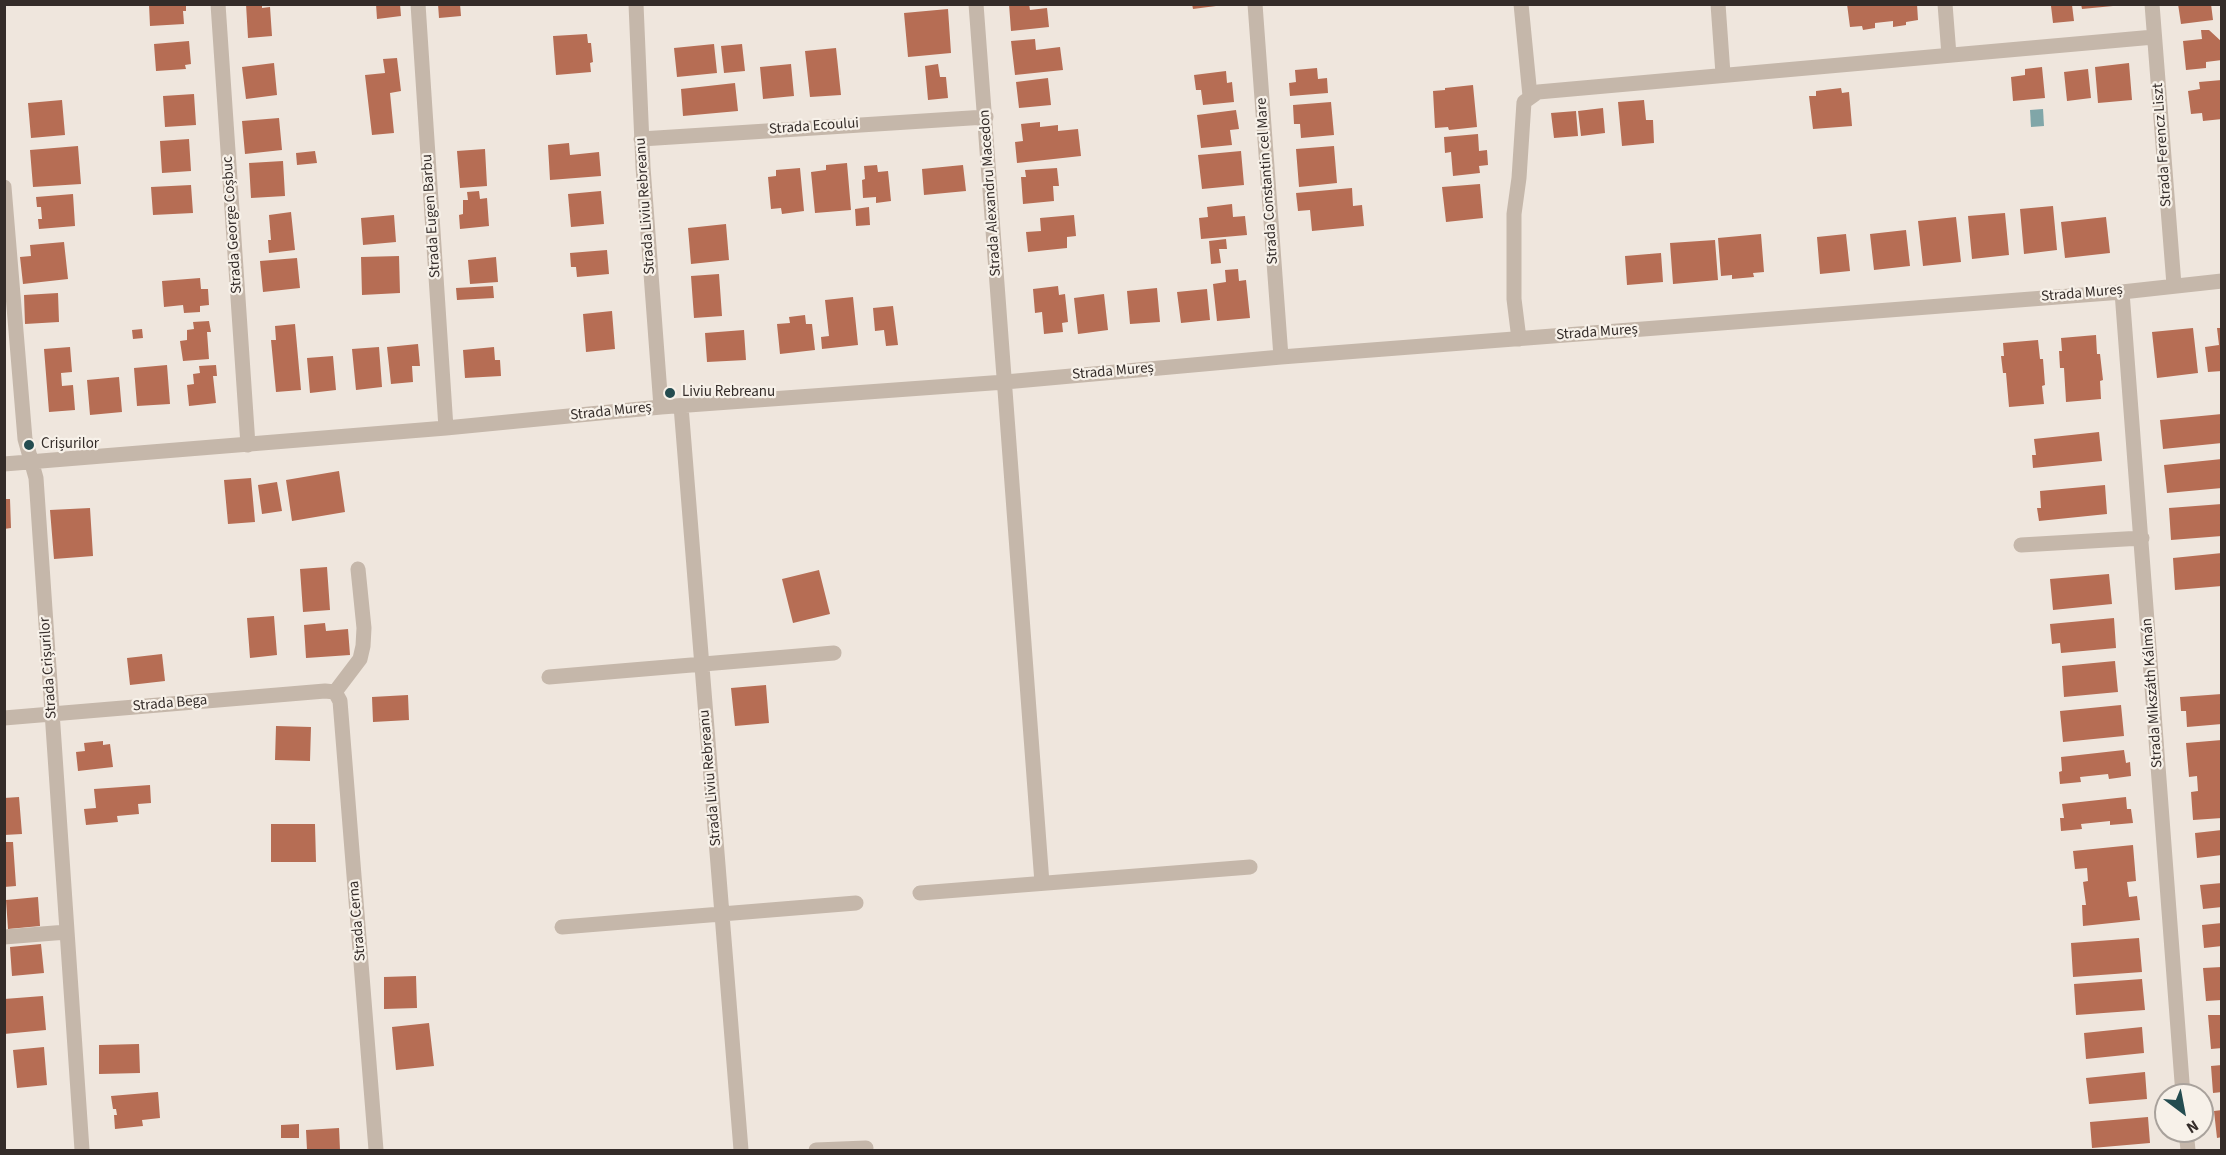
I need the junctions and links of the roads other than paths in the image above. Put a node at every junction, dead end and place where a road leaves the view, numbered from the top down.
1 (218, 4) edge
2 (418, 4) edge
3 (636, 4) edge
4 (976, 4) edge
5 (1255, 4) edge
6 (1521, 4) edge
7 (1718, 4) edge
8 (1945, 4) edge
9 (2152, 4) edge
10 (2154, 37) junction
11 (1949, 55) junction
12 (1723, 74) junction
13 (1530, 96) junction
14 (986, 117) junction
15 (641, 139) junction
16 (4, 187) edge
17 (2222, 281) edge
18 (2174, 285) junction
19 (2122, 291) junction
20 (1519, 339) junction
21 (1281, 357) junction
22 (1005, 382) junction
23 (661, 406) junction
24 (681, 406) junction
25 (446, 429) junction
26 (248, 445) junction
27 (30, 461) junction
28 (4, 464) edge
29 (2142, 538) junction
30 (2021, 545) dead end
31 (358, 569) dead end
32 (834, 653) dead end
33 (702, 664) junction
34 (549, 677) dead end
35 (335, 692) junction
36 (52, 714) junction
37 (4, 718) edge
38 (1250, 867) dead end
39 (1042, 883) junction
40 (920, 892) dead end
41 (855, 903) dead end
42 (722, 914) junction
43 (562, 927) dead end
44 (67, 932) junction
45 (4, 937) edge
46 (2182, 1083) edge
47 (866, 1148) dead end
48 (82, 1150) edge
49 (376, 1150) edge
50 (741, 1150) edge
51 (816, 1150) edge

1 - 26 street, Strada George Coșbuc
2 - 25 street, Strada Eugen Barbu
3 - 15 street, Strada Liviu Rebreanu
4 - 14 street, Strada Alexandru Macedon
5 - 21 street, Strada Constantin cel Mare
6 - 13 street
7 - 12 street
8 - 11 street
9 - 10 street, Strada Ferencz Liszt
10 - 11 street
10 - 18 street, Strada Ferencz Liszt
11 - 12 street
12 - 13 street
13 - 20 street
14 - 15 street, Strada Ecoului
14 - 22 street, Strada Alexandru Macedon
15 - 23 street, Strada Liviu Rebreanu
16 - 27 street, Strada Crișurilor
17 - 18 street, Strada Mureș
18 - 19 street, Strada Mureș
19 - 20 street, Strada Mureș
19 - 29 street, Strada Mikszáth Kálmán
20 - 21 street, Strada Mureș
21 - 22 street, Strada Mureș
22 - 24 street, Strada Mureș
22 - 39 street, Strada Alexandru Macedon
23 - 24 street, Strada Mureș
23 - 25 street, Strada Mureș
24 - 33 street, Strada Liviu Rebreanu
25 - 26 street, Strada Mureș
26 - 27 street, Strada Mureș
27 - 28 street, Strada Mureș
27 - 36 street, Strada Crișurilor
29 - 30 street
29 - 46 street, Strada Mikszáth Kálmán
31 - 35 street
32 - 33 street
33 - 34 street
33 - 42 street, Strada Liviu Rebreanu
35 - 36 street, Strada Bega
35 - 49 street, Strada Cerna
36 - 37 street, Strada Bega
36 - 44 street, Strada Crișurilor
38 - 39 street
39 - 40 street
41 - 42 street
42 - 43 street
42 - 50 street, Strada Liviu Rebreanu
44 - 45 street
44 - 48 street, Strada Crișurilor
47 - 51 street

